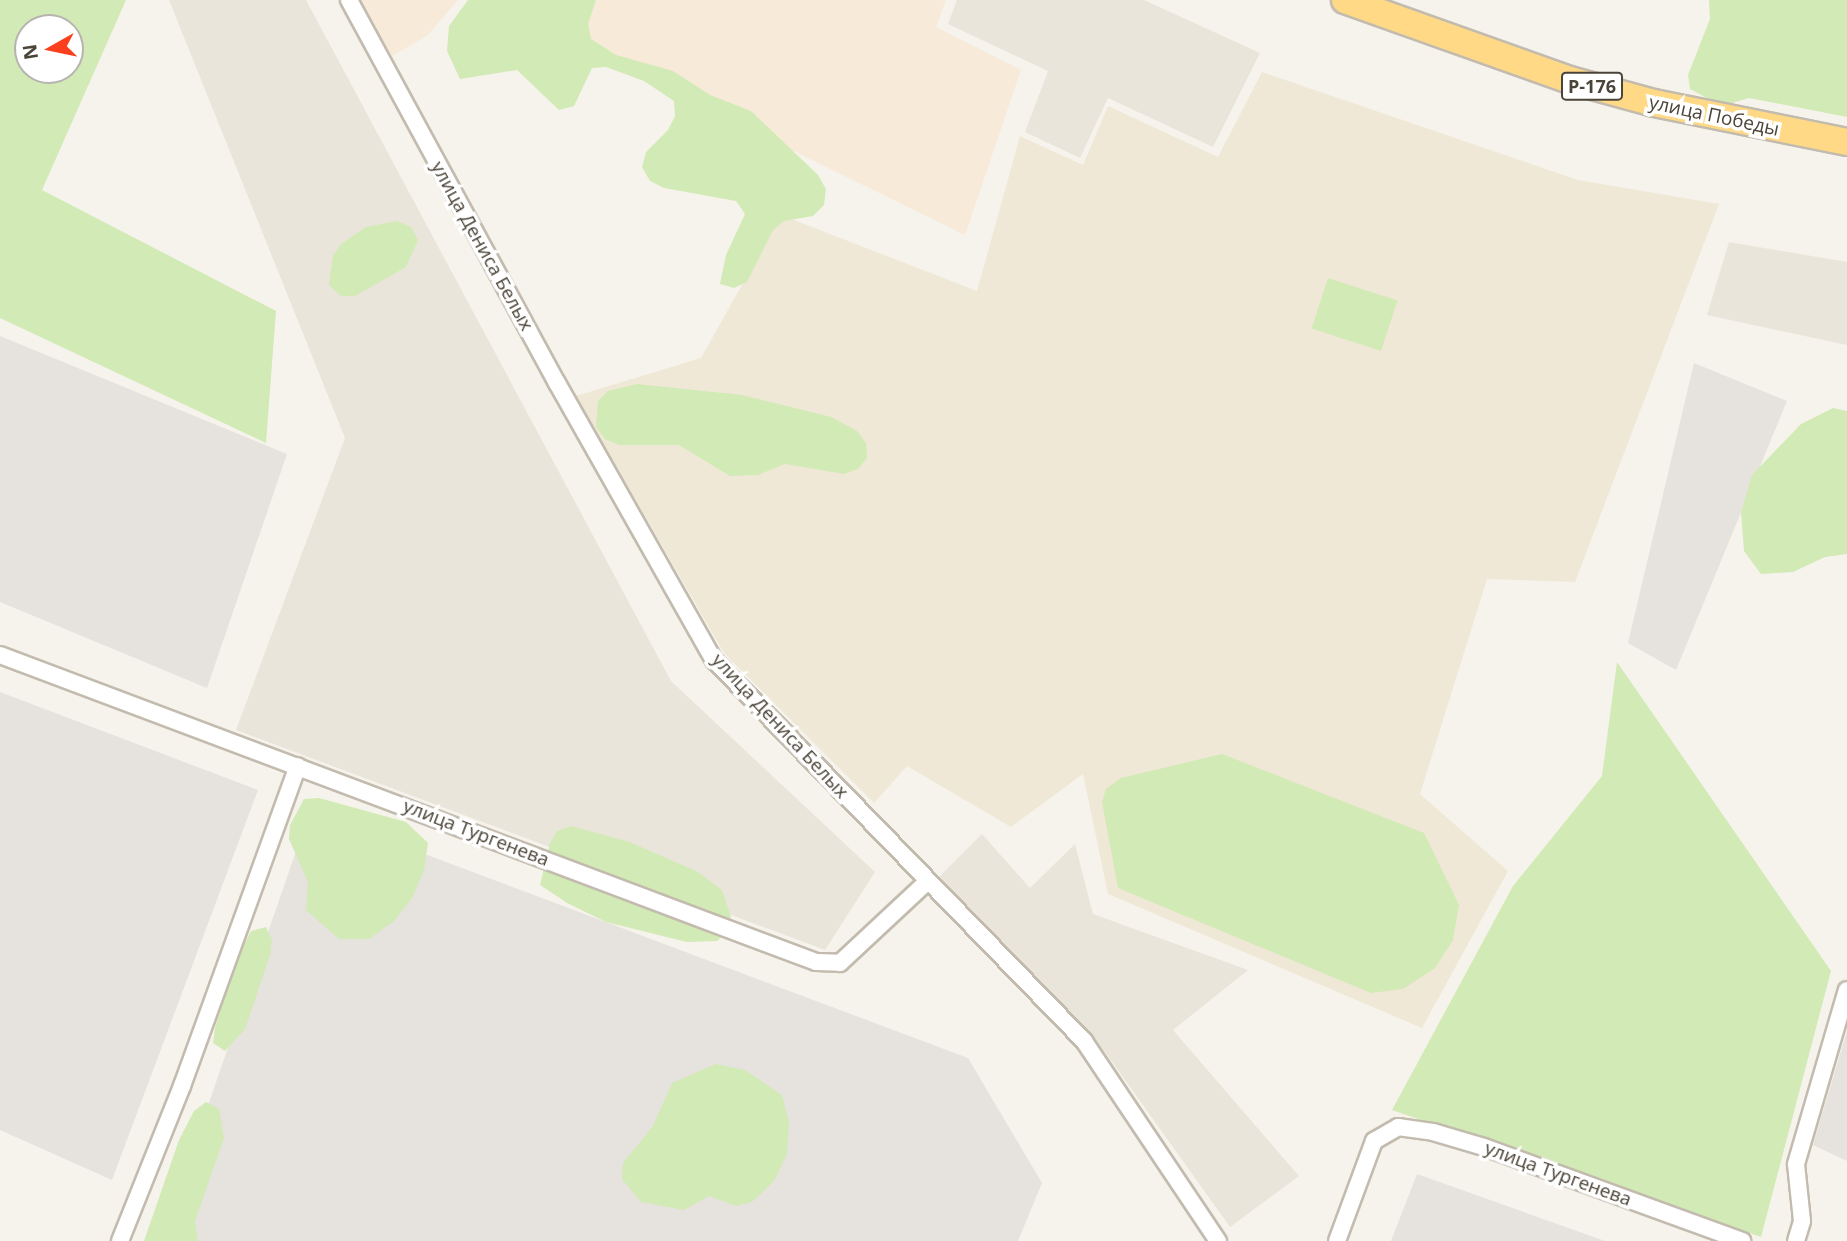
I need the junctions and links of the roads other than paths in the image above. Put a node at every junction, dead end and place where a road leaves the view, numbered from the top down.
1 (349, 0) edge
2 (1345, 0) edge
3 (1847, 142) edge
4 (0, 655) edge
5 (298, 766) junction
6 (928, 881) junction
7 (1847, 990) edge
8 (120, 1241) edge
9 (1218, 1241) edge
10 (1337, 1241) edge
11 (1742, 1241) edge
12 (1796, 1241) edge

1 - 6 street, улица Дениса Белых
2 - 3 highway, улица Победы / Р-176
4 - 5 street, улица Тургенева
5 - 6 street, улица Тургенева
5 - 8 street
6 - 9 street, улица Дениса Белых
7 - 12 street
10 - 11 street, улица Тургенева

